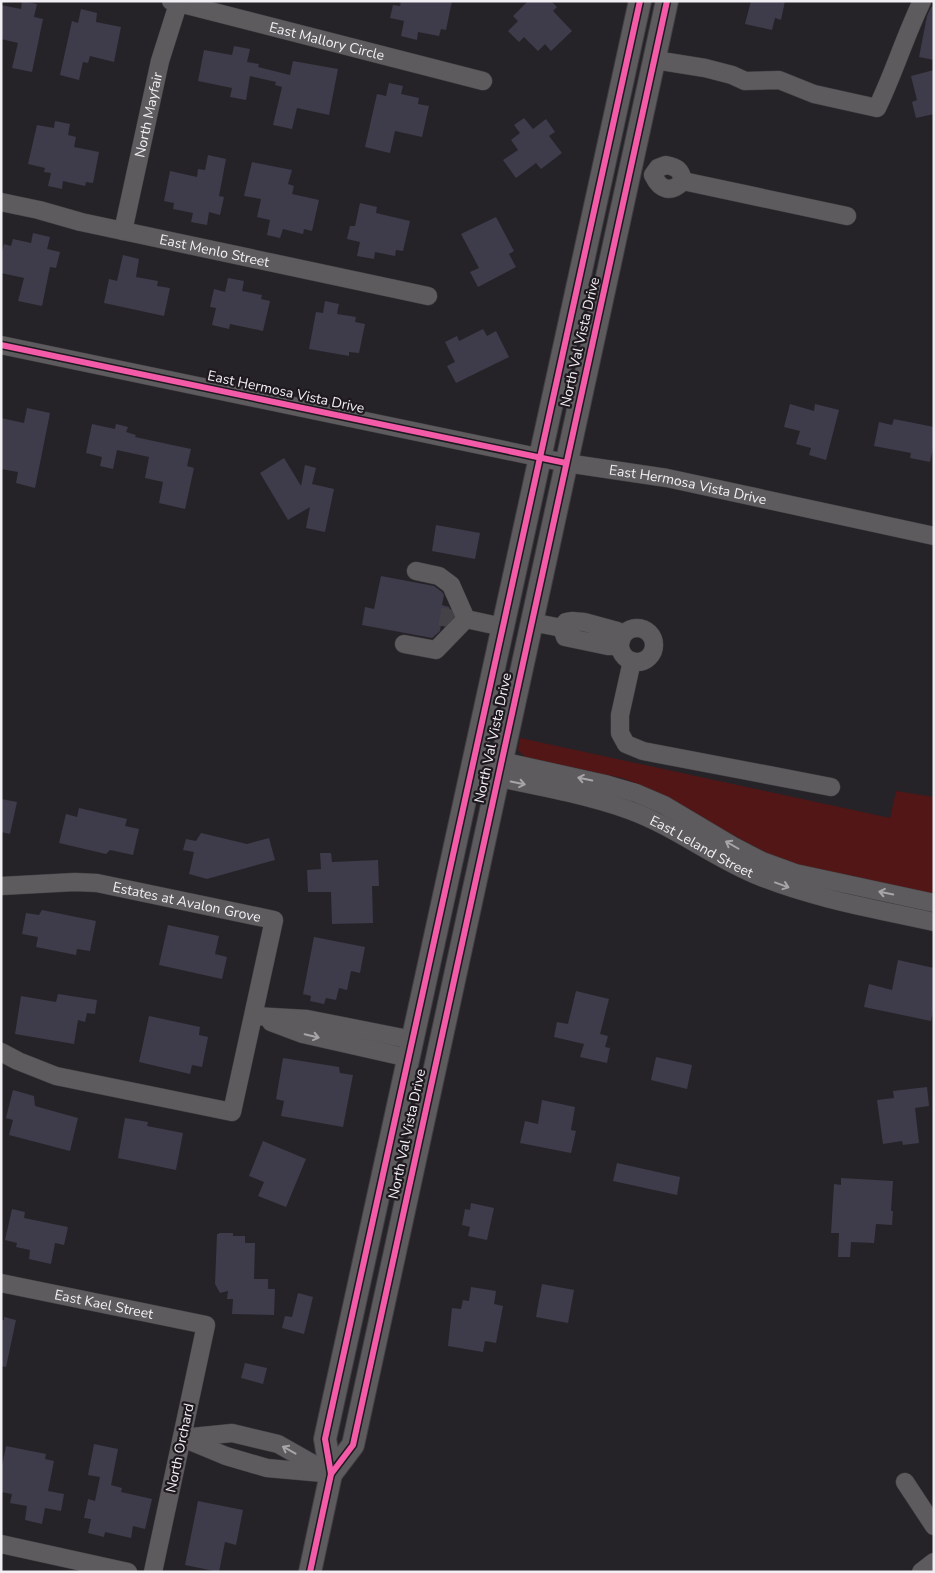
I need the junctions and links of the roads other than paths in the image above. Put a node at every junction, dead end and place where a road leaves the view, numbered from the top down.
1 (667, 1) edge
2 (922, 1) edge
3 (176, 2) edge
4 (638, 10) edge
5 (662, 25) junction
6 (628, 54) junction
7 (655, 60) junction
8 (483, 81) dead end
9 (631, 170) junction
10 (1, 202) edge
11 (847, 216) dead end
12 (123, 231) junction
13 (428, 296) dead end
14 (1, 345) edge
15 (540, 458) junction
16 (566, 463) junction
17 (934, 536) edge
18 (416, 571) dead end
19 (466, 619) junction
20 (531, 622) junction
21 (503, 627) junction
22 (621, 640) junction
23 (404, 644) dead end
24 (632, 662) junction
25 (472, 764) junction
26 (499, 770) junction
27 (831, 787) dead end
28 (1, 886) edge
29 (934, 903) edge
30 (934, 922) edge
31 (254, 1016) junction
32 (411, 1049) junction
33 (1, 1052) edge
34 (1, 1283) edge
35 (206, 1325) joint
36 (182, 1438) junction
37 (258, 1439) junction
38 (251, 1464) junction
39 (331, 1474) junction
40 (905, 1482) dead end
41 (934, 1526) edge
42 (1, 1544) edge
43 (934, 1562) edge
44 (128, 1572) edge
45 (153, 1572) edge
46 (310, 1572) edge
47 (921, 1572) edge

1 - 5 main road, North Val Vista Drive
2 - 7 street
3 - 8 street, East Mallory Circle
3 - 12 street, North Mayfair
4 - 5 main road
4 - 6 main road, North Val Vista Drive
5 - 7 main road, North Val Vista Drive
6 - 7 main road
6 - 15 main road, North Val Vista Drive
7 - 9 main road, North Val Vista Drive
9 - 11 street
9 - 16 main road, North Val Vista Drive
10 - 12 street, East Menlo Street
12 - 13 street, East Menlo Street
14 - 15 street, East Hermosa Vista Drive
15 - 16 street, East Hermosa Vista Drive
15 - 21 main road, North Val Vista Drive
16 - 17 street, East Hermosa Vista Drive
16 - 20 main road, North Val Vista Drive
18 - 19 street
19 - 21 street
19 - 23 street
20 - 22 street
20 - 26 main road, North Val Vista Drive
21 - 25 main road, North Val Vista Drive
22 - 24 street
22 - 24 street
24 - 27 street
25 - 26 street, East Leland Street
25 - 32 main road, North Val Vista Drive
29 -> 26 street, East Leland Street
26 -> 30 street, East Leland Street
26 - 39 main road, North Val Vista Drive
28 - 31 street, Estates at Avalon Grove
31 - 32 street
31 - 33 street, Estates at Avalon Grove
32 - 39 main road, North Val Vista Drive
34 - 35 street, East Kael Street
35 - 36 street, North Orchard
36 - 37 street
36 - 38 street
36 - 45 street, North Orchard
37 - 38 street
39 -> 37 street
38 - 39 street
39 - 46 main road, North Val Vista Drive
40 - 41 street
42 - 44 street
43 - 47 street

